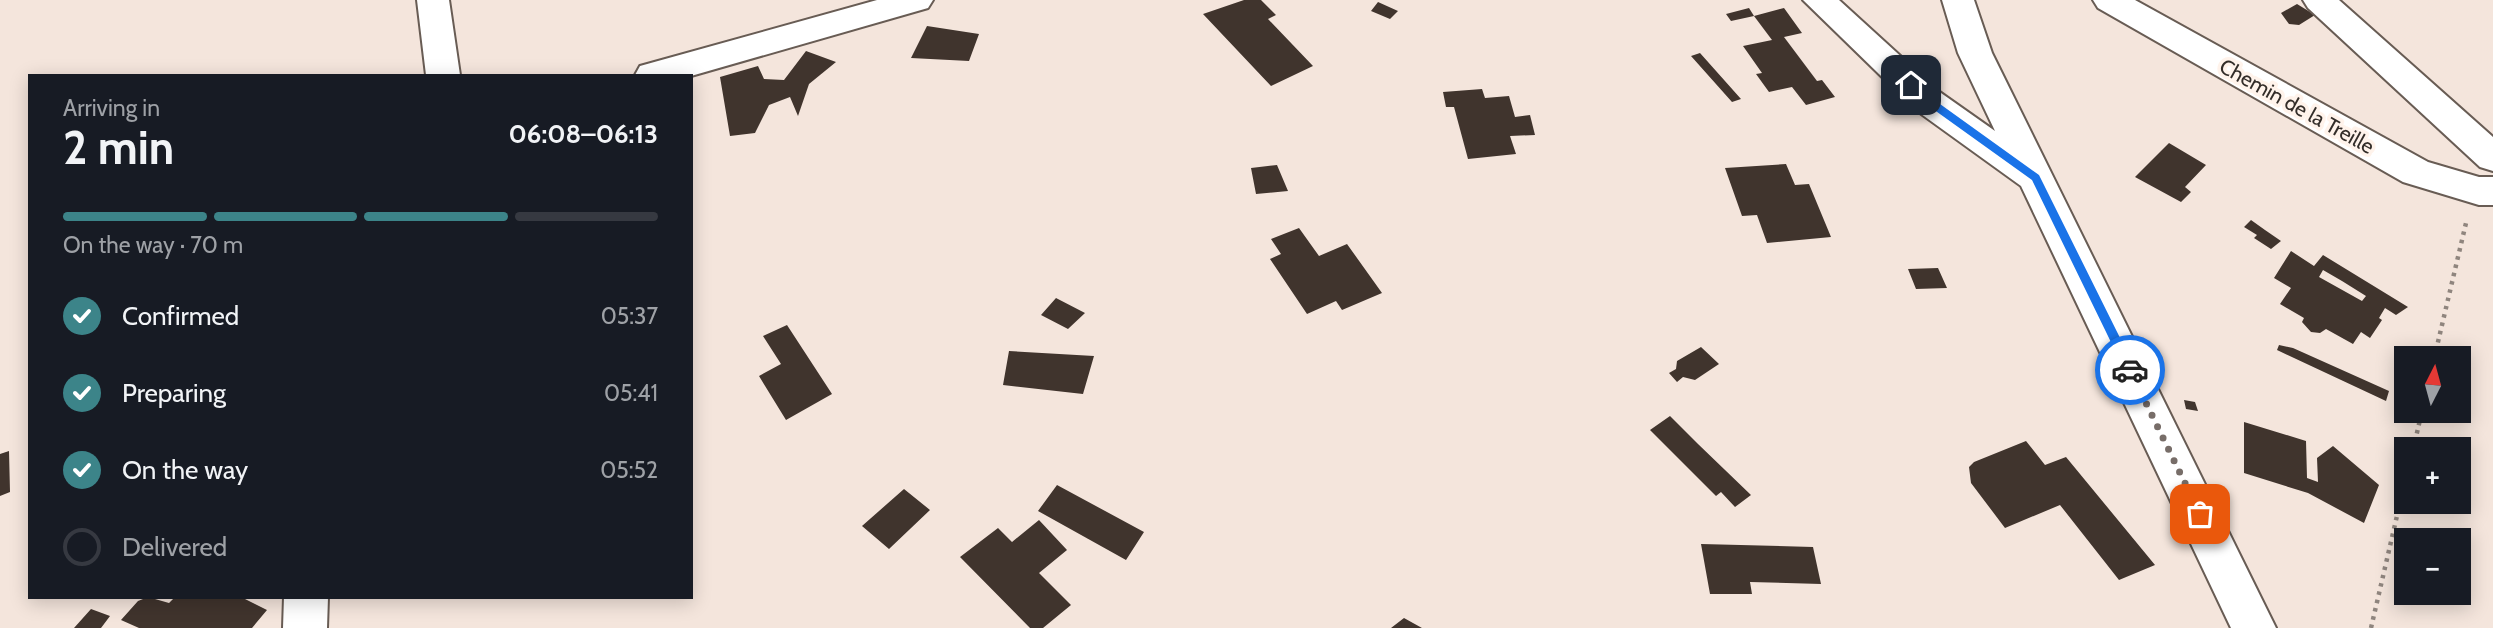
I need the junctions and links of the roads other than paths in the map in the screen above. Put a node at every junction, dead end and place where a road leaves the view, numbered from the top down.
1 (433, 0) edge
2 (917, 0) edge
3 (1819, 0) edge
4 (1958, 0) edge
5 (2109, 0) edge
6 (2319, 0) edge
7 (443, 74) edge
8 (656, 74) edge
9 (2493, 158) edge
10 (2036, 178) junction
11 (2486, 191) edge
12 (306, 599) edge
13 (305, 628) edge
14 (2254, 628) edge

1 - 7 street
2 - 8 street
3 - 10 street
4 - 10 street
5 - 11 street, Chemin de la Treille
6 - 9 street
10 - 14 street
12 - 13 street

